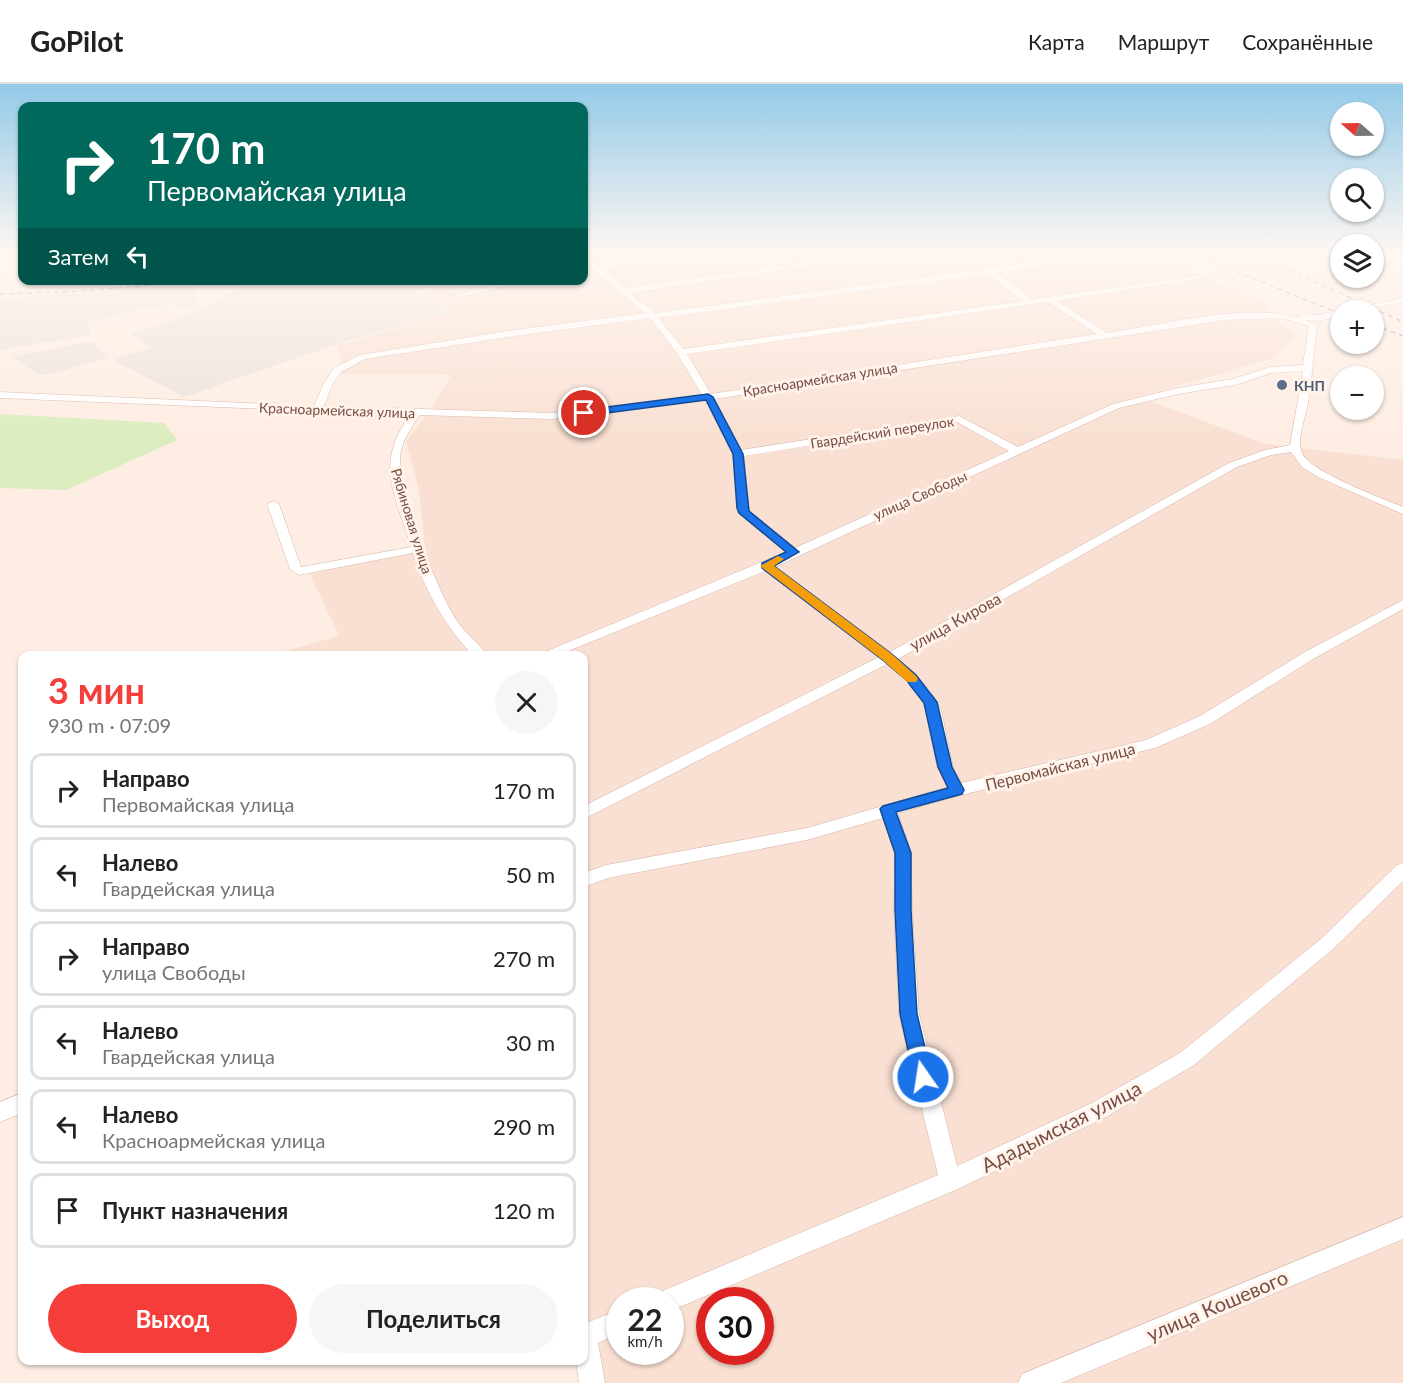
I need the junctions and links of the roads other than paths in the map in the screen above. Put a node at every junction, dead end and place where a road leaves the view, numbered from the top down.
1 (653, 315) edge
2 (649, 316) edge
3 (935, 316) edge
4 (1074, 316) edge
5 (1265, 316) edge
6 (1286, 316) edge
7 (1330, 317) edge
8 (1316, 321) junction
9 (1104, 335) junction
10 (681, 352) junction
11 (1306, 368) junction
12 (0, 395) edge
13 (708, 397) junction
14 (318, 409) junction
15 (416, 412) junction
16 (1294, 448) junction
17 (1017, 451) junction
18 (738, 454) junction
19 (273, 504) dead end
20 (1403, 510) edge
21 (418, 549) junction
22 (793, 552) junction
23 (766, 566) junction
24 (1403, 604) edge
25 (476, 651) edge
26 (554, 651) edge
27 (889, 658) junction
28 (957, 790) junction
29 (888, 809) junction
30 (588, 811) edge
31 (1403, 870) edge
32 (588, 879) edge
33 (18, 1105) edge
34 (0, 1112) edge
35 (950, 1181) junction
36 (1403, 1228) edge
37 (684, 1293) edge
38 (606, 1326) edge
39 (588, 1333) edge
40 (588, 1358) edge
41 (592, 1383) edge
42 (1030, 1383) edge

1 - 10 street
2 - 14 street
3 - 10 street
4 - 9 street
5 - 9 street, Красноармейская улица
6 - 8 street, Красноармейская улица
7 - 8 street
8 - 11 street
9 - 13 street, Красноармейская улица
10 - 13 street
11 - 16 street
11 - 17 street, улица Свободы
12 - 14 street, Красноармейская улица
13 - 15 street, Красноармейская улица
13 - 18 street
14 - 15 street, Красноармейская улица
15 - 21 street, Рябиновая улица
16 - 20 street
16 - 27 street, улица Кирова
17 - 18 street, Гвардейский переулок
17 - 22 street, улица Свободы
18 - 22 street
19 - 21 street
21 - 25 street, Рябиновая улица
22 - 23 street, улица Свободы
23 - 26 street, улица Свободы
23 - 27 street
24 - 28 street, Первомайская улица
27 - 28 street
27 - 30 street, улица Кирова
28 - 29 street, Первомайская улица
29 - 32 street, Первомайская улица
29 - 35 street
31 - 35 street, Ададымская улица
33 - 34 street
35 - 37 street, Ададымская улица
36 - 42 street, улица Кошевого
38 - 39 street
40 - 41 street

